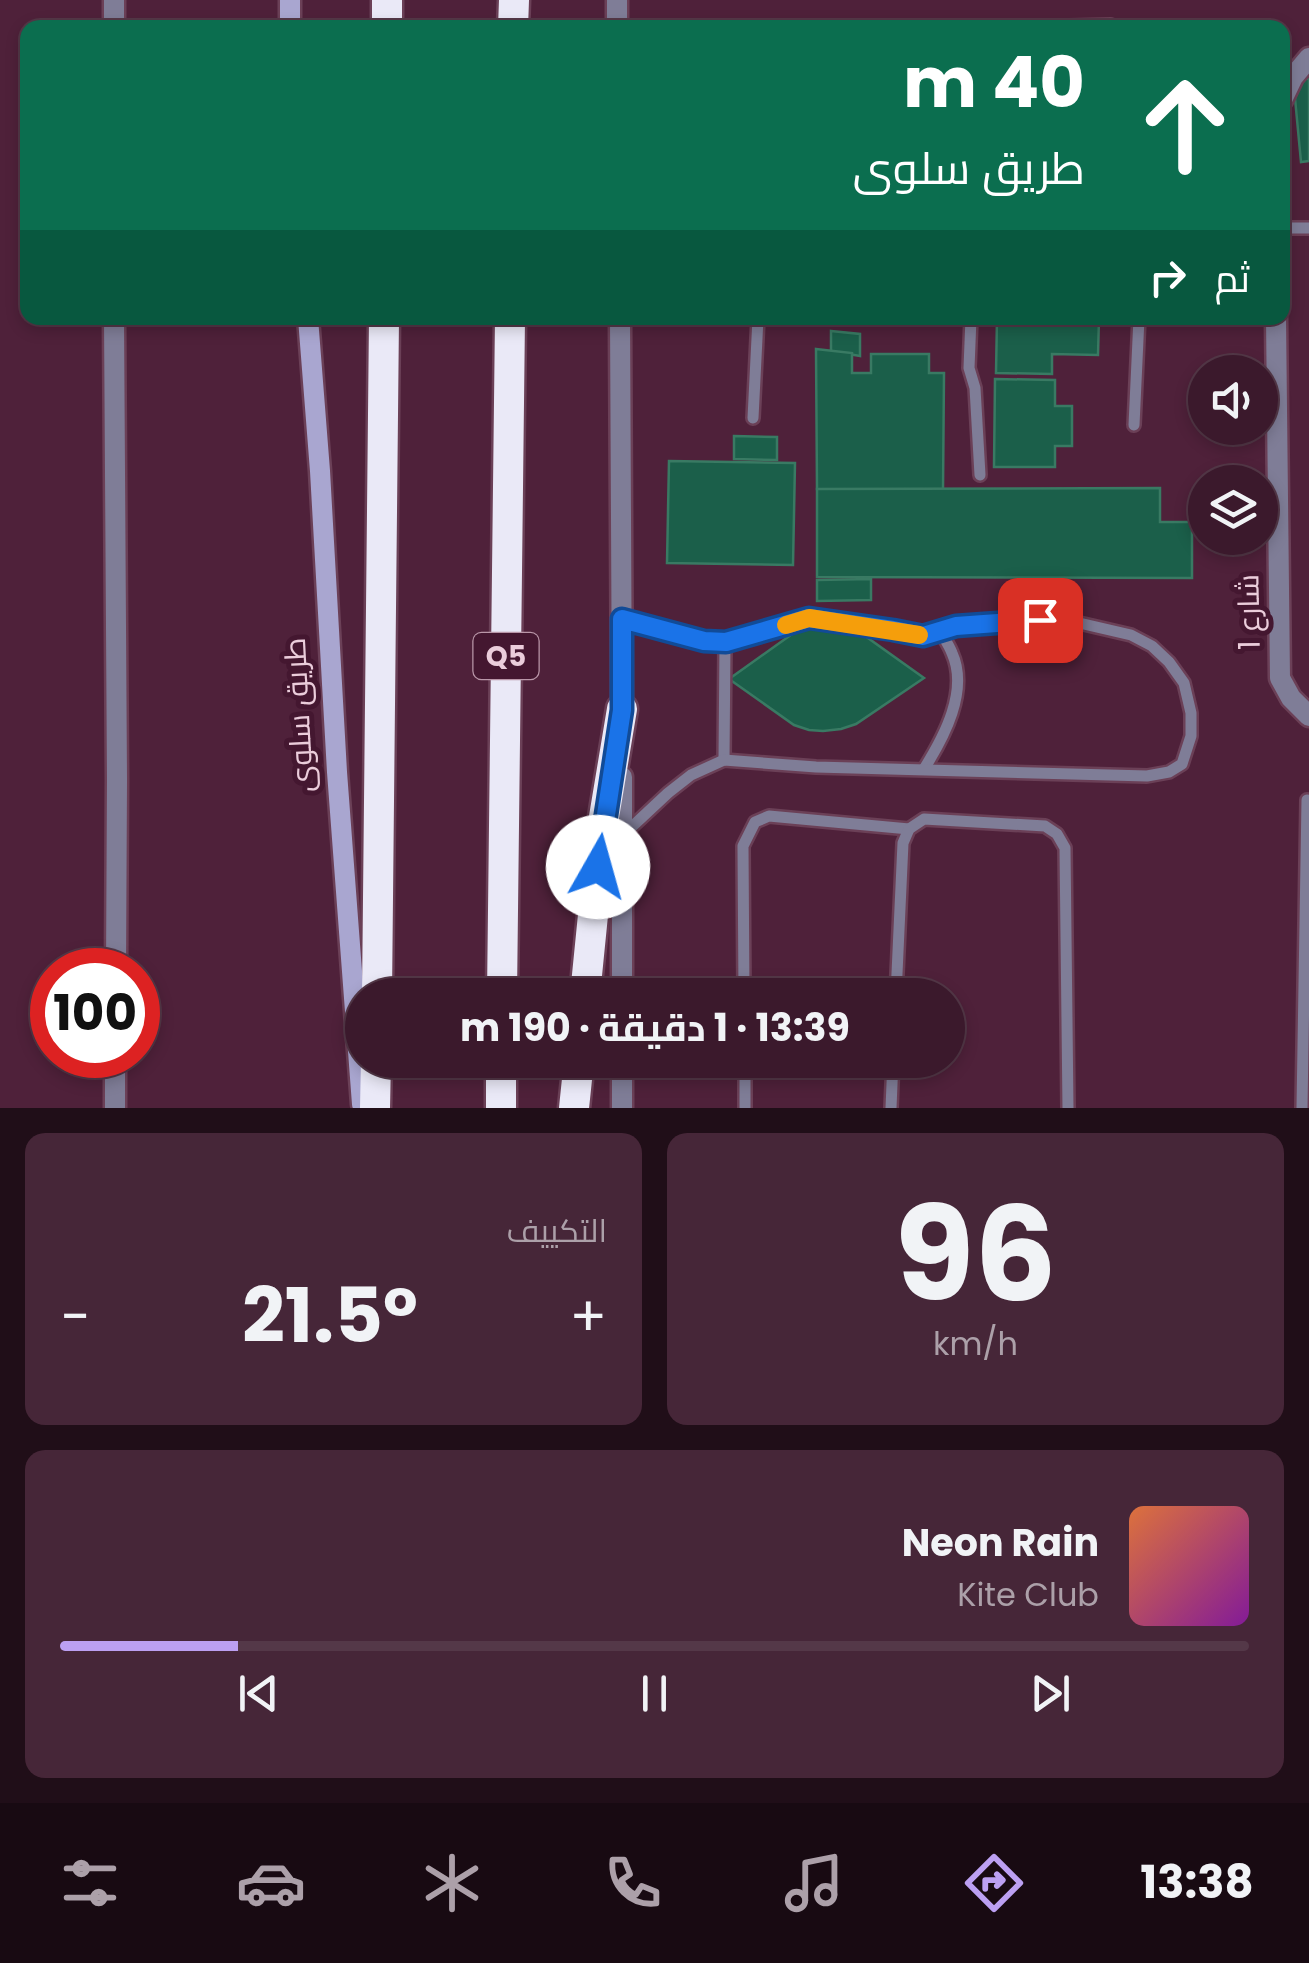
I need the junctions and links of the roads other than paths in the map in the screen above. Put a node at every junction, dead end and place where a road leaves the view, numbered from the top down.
1 (1309, 58) edge
2 (1290, 83) edge
3 (114, 325) edge
4 (309, 325) edge
5 (384, 325) edge
6 (510, 325) edge
7 (620, 325) edge
8 (758, 325) edge
9 (971, 325) edge
10 (1139, 325) edge
11 (1276, 325) edge
12 (753, 418) dead end
13 (1134, 426) dead end
14 (980, 475) dead end
15 (622, 619) junction
16 (940, 631) junction
17 (726, 642) junction
18 (622, 710) junction
19 (1309, 716) edge
20 (724, 760) junction
21 (924, 769) junction
22 (1307, 800) edge
23 (909, 829) junction
24 (622, 836) junction
25 (116, 948) edge
26 (1307, 952) edge
27 (377, 978) edge
28 (502, 978) edge
29 (587, 978) edge
30 (622, 978) edge
31 (744, 978) edge
32 (897, 978) edge
33 (115, 1078) edge
34 (376, 1078) edge
35 (501, 1078) edge
36 (577, 1078) edge
37 (622, 1078) edge
38 (745, 1078) edge
39 (892, 1078) edge
40 (115, 1108) edge
41 (363, 1108) edge
42 (376, 1108) edge
43 (500, 1108) edge
44 (574, 1108) edge
45 (622, 1108) edge
46 (745, 1108) edge
47 (891, 1108) edge
48 (1068, 1108) edge
49 (1302, 1108) edge

1 - 2 street
3 - 25 street
4 - 41 main road, طريق سلوى
5 - 27 highway
6 - 28 highway, Q5
7 - 15 street
8 - 12 lane
9 - 14 lane
10 - 13 lane
11 - 19 street, شارع 1
15 - 17 lane
15 - 18 street
16 - 17 lane
16 - 21 lane
16 - 21 lane
17 - 20 lane
18 - 24 street
18 - 29 highway
20 - 21 lane
20 - 24 lane
22 - 26 lane
23 - 31 lane
23 - 32 lane
23 - 48 lane
24 - 30 street
26 - 49 lane
33 - 40 street
34 - 42 highway
35 - 43 highway
36 - 44 highway
37 - 45 street
38 - 46 lane
39 - 47 lane

